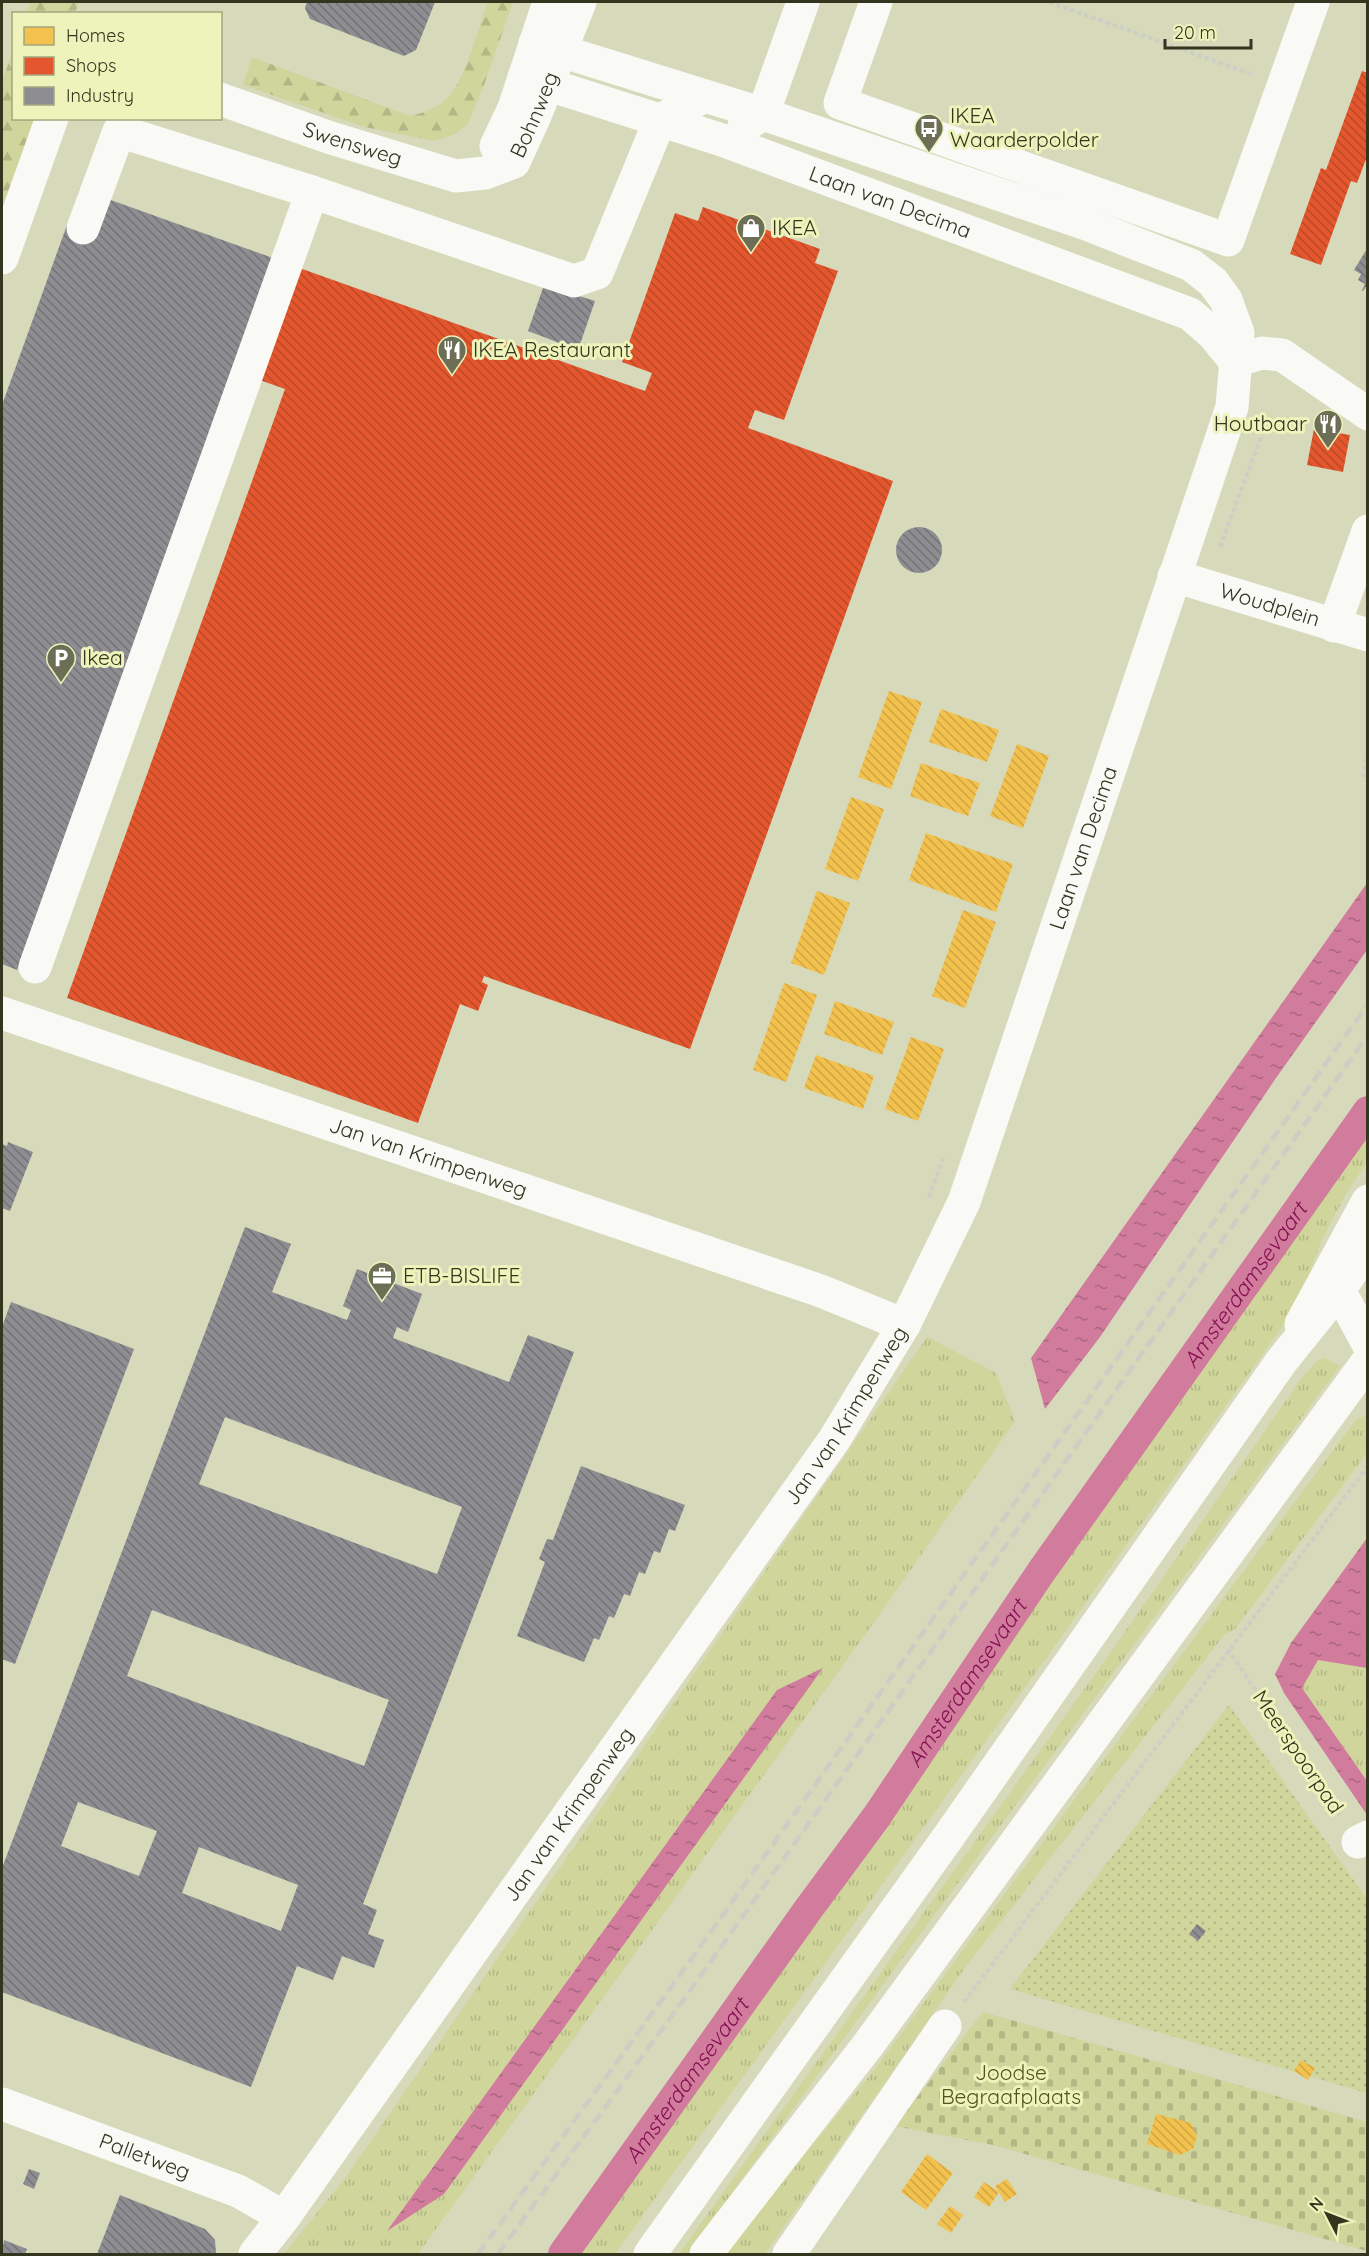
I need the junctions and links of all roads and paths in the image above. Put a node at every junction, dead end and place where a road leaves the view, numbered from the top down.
1 (549, 2) edge
2 (582, 2) edge
3 (803, 2) edge
4 (876, 2) edge
5 (1049, 2) edge
6 (1313, 2) edge
7 (549, 47) junction
8 (638, 75) junction
9 (536, 81) junction
10 (1283, 85) junction
11 (705, 96) junction
12 (222, 100) edge
13 (763, 114) junction
14 (51, 120) edge
15 (660, 120) junction
16 (722, 140) junction
17 (1029, 170) junction
18 (485, 173) joint
19 (312, 192) junction
20 (1004, 196) junction
21 (83, 228) dead end
22 (3, 247) edge
23 (1234, 361) junction
24 (1368, 414) edge
25 (1368, 531) edge
26 (1174, 576) junction
27 (1334, 626) junction
28 (1368, 635) edge
29 (1368, 751) edge
30 (1368, 783) edge
31 (35, 967) dead end
32 (2, 1013) edge
33 (1368, 1201) edge
34 (1368, 1248) edge
35 (1353, 1293) edge
36 (887, 1296) dead end
37 (904, 1325) junction
38 (1368, 1344) edge
39 (1368, 1361) edge
40 (1281, 1362) junction
41 (1368, 1466) edge
42 (1228, 1649) junction
43 (1363, 1840) edge
44 (945, 2026) joint
45 (2, 2104) edge
46 (284, 2217) junction
47 (255, 2254) edge
48 (650, 2254) edge
49 (706, 2254) edge
50 (789, 2254) edge

1 - 7 street, Bohnweg
2 - 7 street, Bohnweg
2 - 8 street, Laan van Decima
3 - 13 street
4 - 17 street
5 - 10 path
6 - 10 street
7 - 8 street, Laan van Decima
7 - 9 street, Bohnweg
8 - 11 street, Laan van Decima
9 - 15 street, Laan van Decima
9 - 18 street, Bohnweg
10 - 17 street
11 - 13 street, Laan van Decima
11 - 15 street
12 - 18 street, Swensweg
13 - 16 street
13 - 20 street, Laan van Decima
14 - 22 street
15 - 16 street, Laan van Decima
15 - 19 street
16 - 23 street, Laan van Decima
17 - 20 street
19 - 21 street
19 - 31 street
20 - 23 street, Laan van Decima
23 - 24 street
23 - 26 street, Laan van Decima
25 - 27 street
26 - 27 street, Woudplein
26 - 37 street, Laan van Decima
27 - 28 street, Woudplein
29 - 30 path
32 - 37 street, Jan van Krimpenweg
33 - 40 street
34 - 35 street
35 - 38 street
35 - 40 street
36 - 37 street
37 - 46 street, Jan van Krimpenweg
39 - 49 street
40 - 48 street
41 - 42 path
42 - 43 path, Meerspoorpad
42 - 44 path
44 - 50 street
45 - 46 street, Palletweg
46 - 47 street, Jan van Krimpenweg

